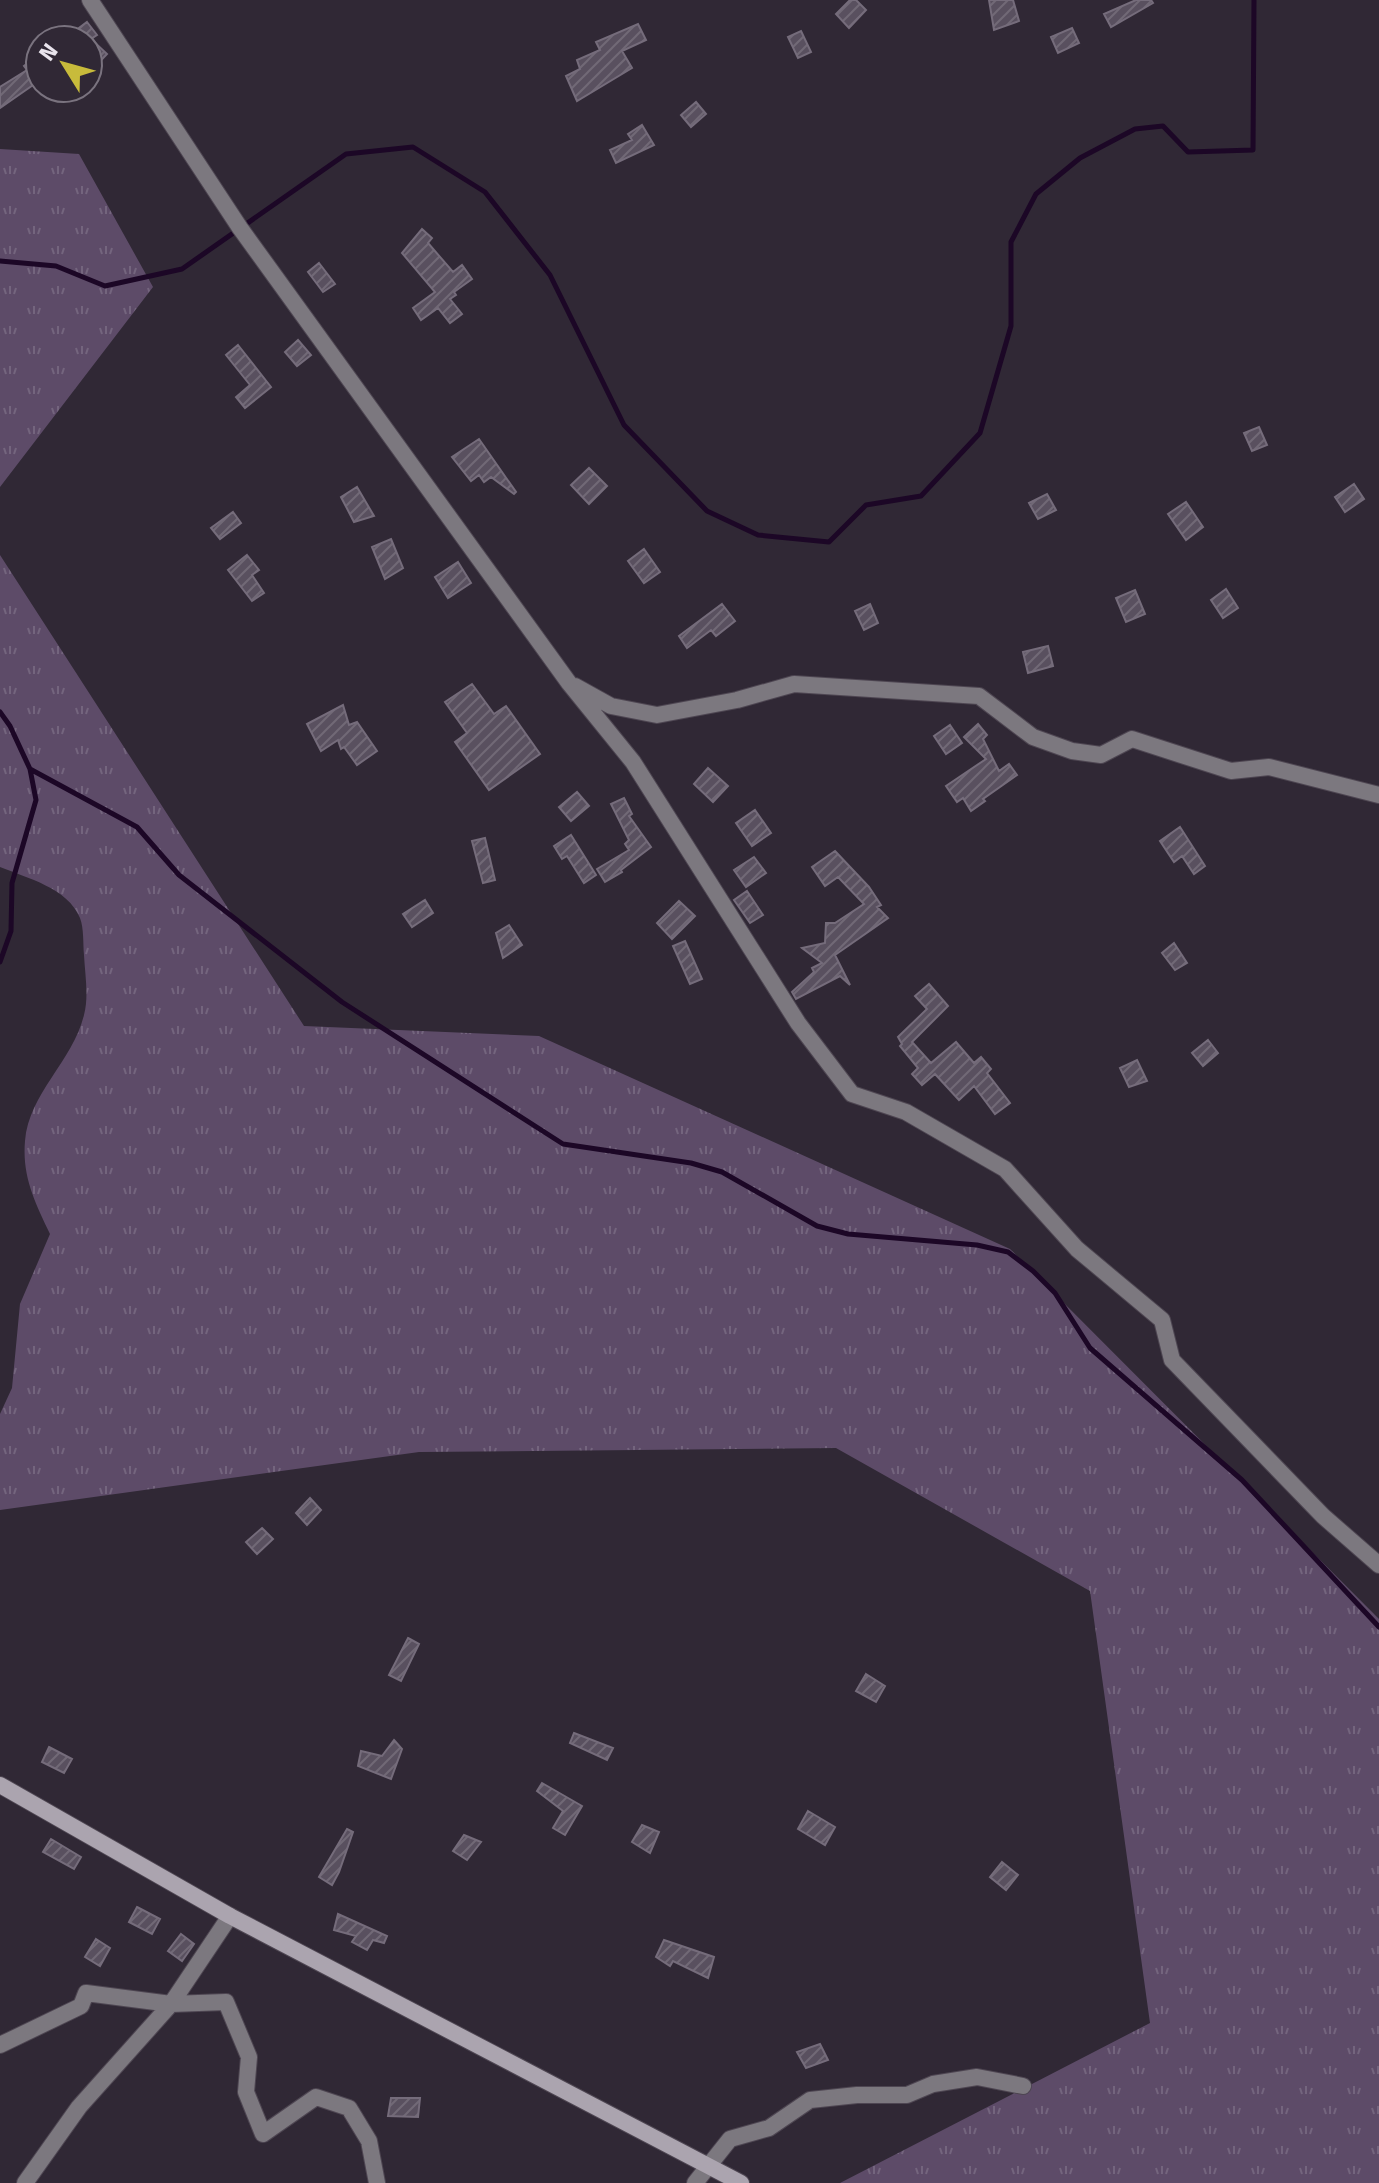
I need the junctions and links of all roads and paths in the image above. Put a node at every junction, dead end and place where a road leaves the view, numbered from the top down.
1 (90, 0) edge
2 (569, 683) junction
3 (1379, 795) edge
4 (1379, 1565) edge
5 (0, 1785) edge
6 (230, 1916) junction
7 (171, 2004) junction
8 (0, 2045) edge
9 (1023, 2086) dead end
10 (709, 2165) junction
11 (25, 2183) edge
12 (377, 2183) edge
13 (695, 2183) edge
14 (741, 2183) edge

1 - 2 street
2 - 3 street
2 - 4 street
5 - 6 main road
6 - 7 street
6 - 10 main road
7 - 8 street
7 - 11 street
7 - 12 street
9 - 10 street
10 - 13 street
10 - 14 main road

